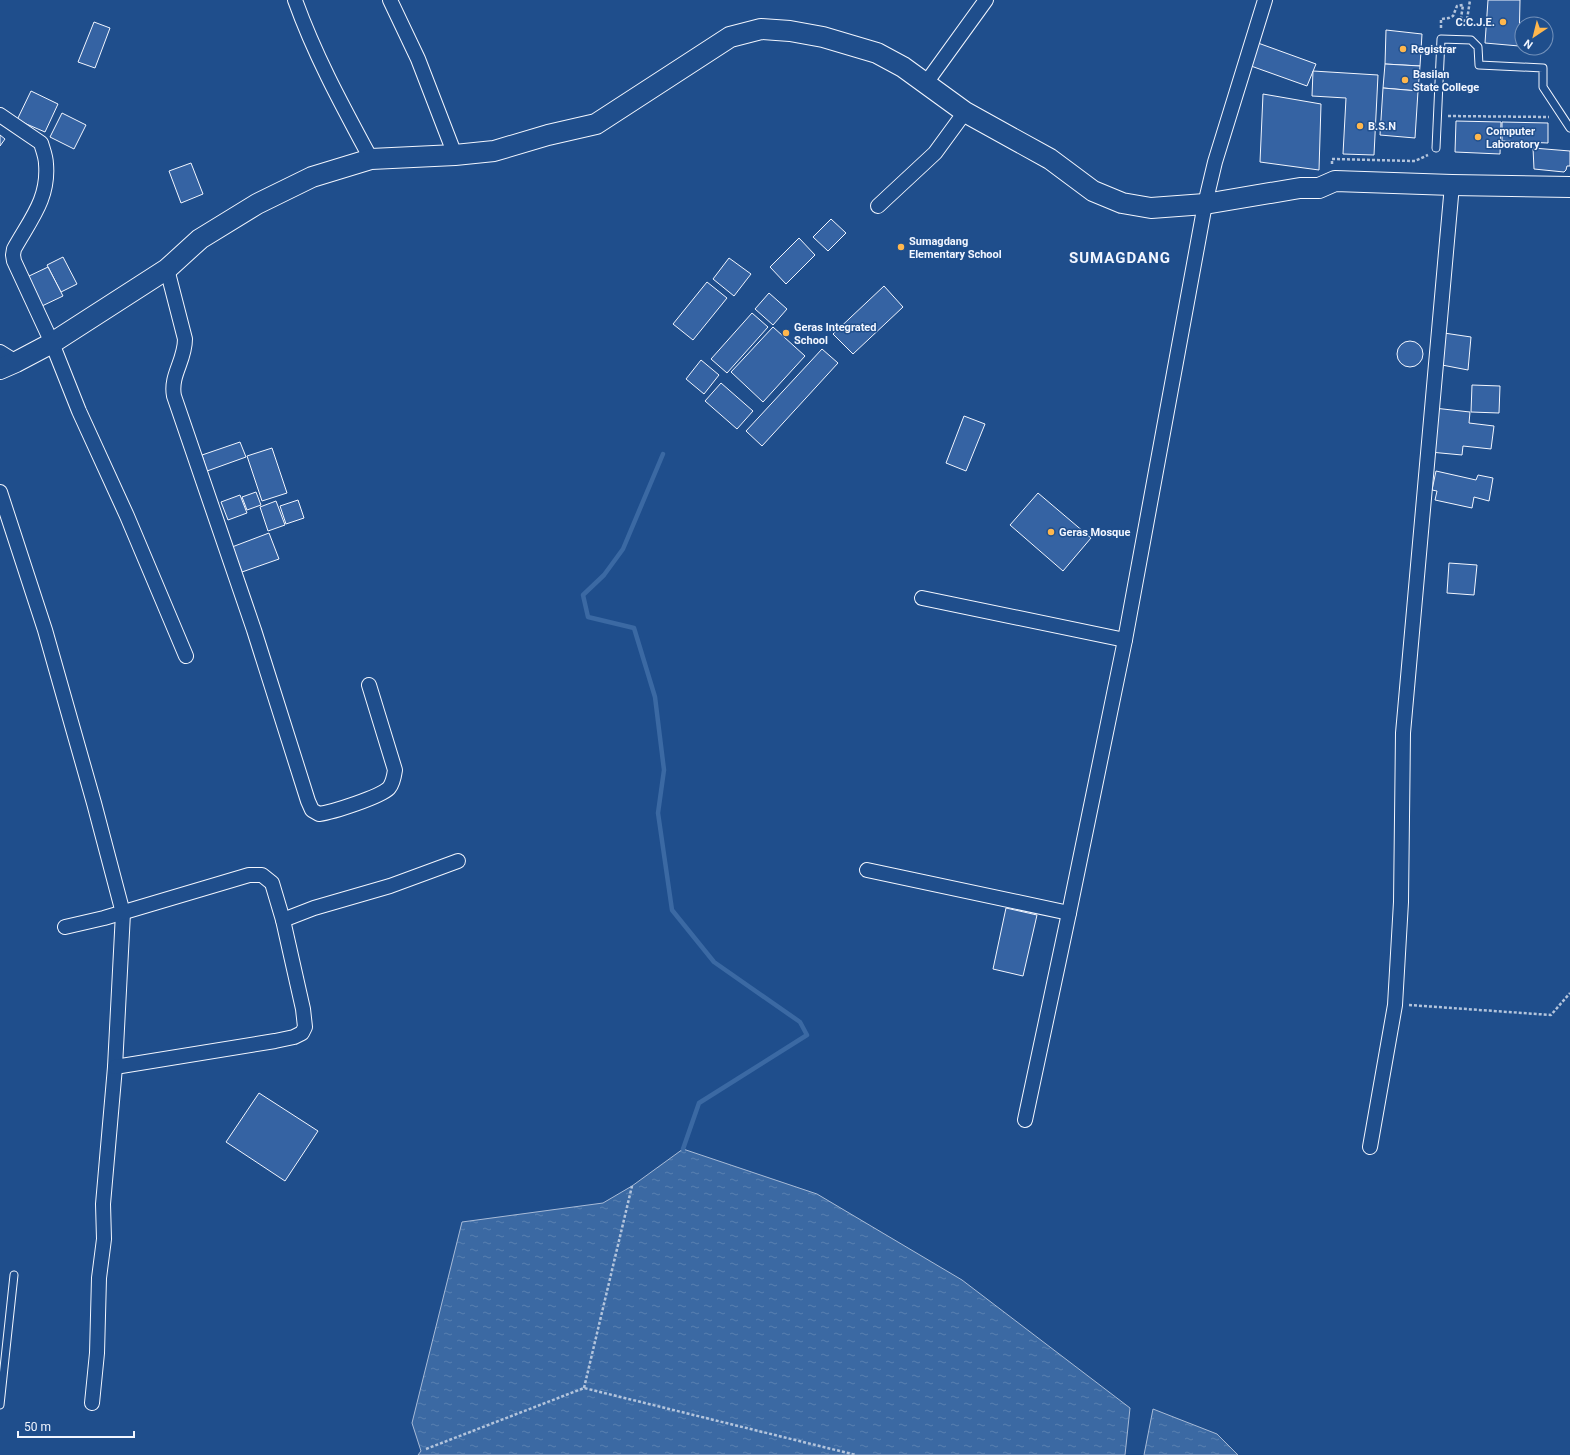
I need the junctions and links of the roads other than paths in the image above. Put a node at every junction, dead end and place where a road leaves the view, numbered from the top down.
1 (295, 0) edge
2 (390, 0) edge
3 (986, 0) edge
4 (1265, 0) edge
5 (926, 83) junction
6 (965, 112) junction
7 (0, 115) edge
8 (1570, 128) edge
9 (1436, 148) road end
10 (455, 155) junction
11 (371, 159) junction
12 (1452, 185) junction
13 (1570, 187) edge
14 (1205, 204) junction
15 (878, 206) dead end
16 (167, 269) junction
17 (52, 343) junction
18 (5, 361) edge
19 (0, 492) edge
20 (922, 598) dead end
21 (1125, 640) junction
22 (186, 656) dead end
23 (369, 685) dead end
24 (458, 861) dead end
25 (867, 870) dead end
26 (123, 912) junction
27 (1069, 913) junction
28 (283, 920) junction
29 (65, 927) dead end
30 (115, 1067) junction
31 (1025, 1120) dead end
32 (1370, 1147) dead end
33 (14, 1275) dead end
34 (92, 1403) dead end
35 (0, 1405) edge

1 - 11 street
2 - 10 street
3 - 5 street
4 - 14 street
5 - 6 street
5 - 10 street
6 - 14 street
6 - 15 street
7 - 17 street
8 - 9 lane
10 - 11 street
11 - 16 street
12 - 13 street
12 - 14 street
12 - 32 street
14 - 21 street
16 - 17 street
16 - 23 street
17 - 18 street
17 - 22 street
19 - 26 street
20 - 21 street
21 - 27 street
24 - 28 street
25 - 27 street
26 - 28 street
26 - 29 street
26 - 30 street
27 - 31 street
28 - 30 street
30 - 34 street
33 - 35 lane

